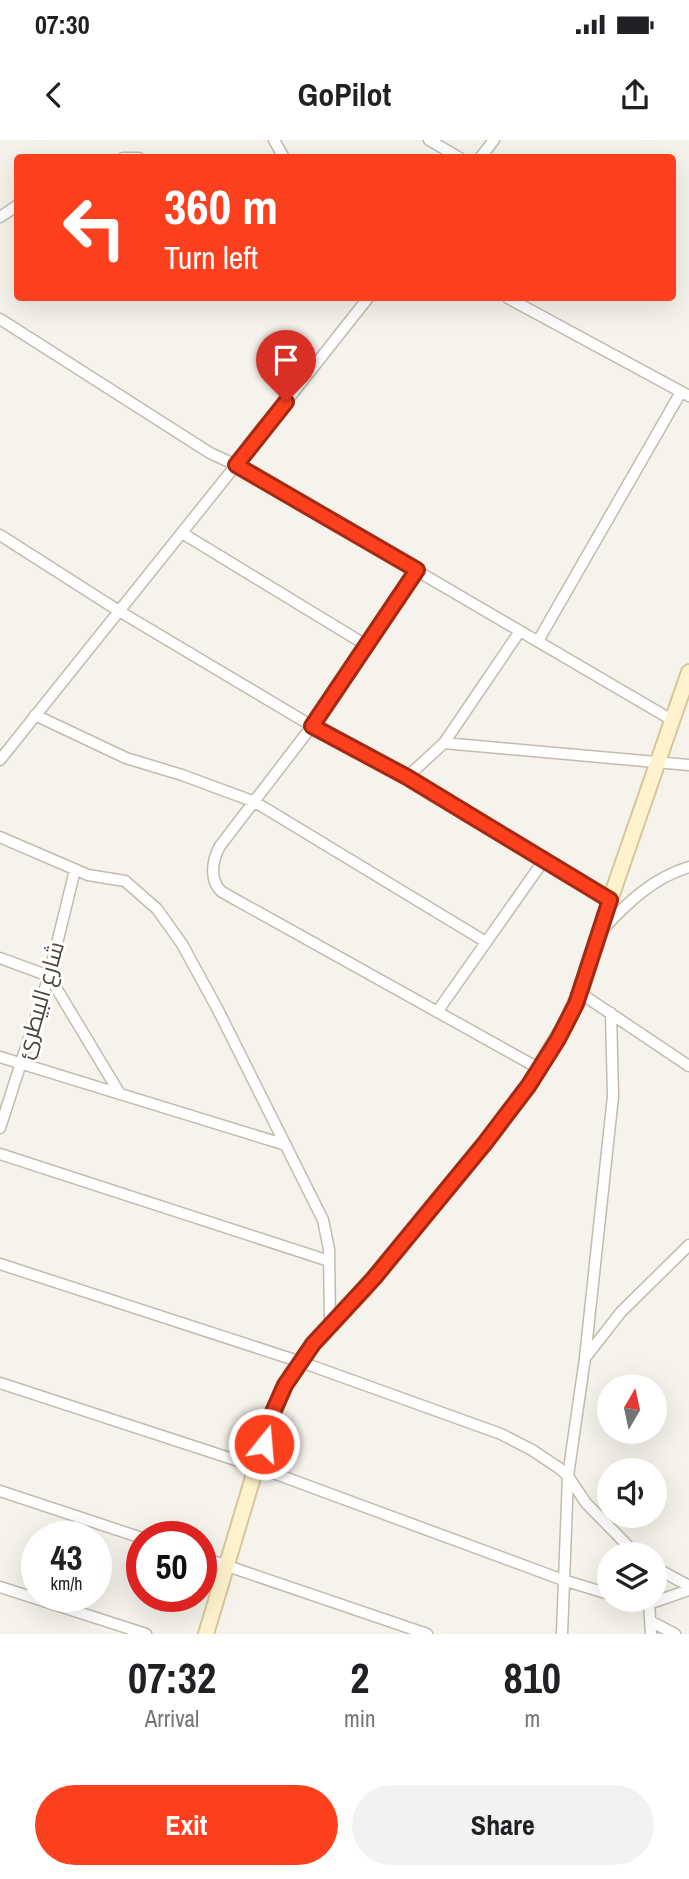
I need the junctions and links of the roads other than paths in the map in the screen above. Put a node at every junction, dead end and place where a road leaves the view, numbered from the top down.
1 (429, 140) edge
2 (494, 140) edge
3 (453, 154) edge
4 (483, 154) edge
5 (366, 301) edge
6 (514, 301) edge
7 (0, 319) edge
8 (685, 394) edge
9 (236, 465) junction
10 (182, 533) junction
11 (0, 536) edge
12 (417, 570) junction
13 (119, 611) junction
14 (520, 631) junction
15 (538, 641) junction
16 (366, 645) junction
17 (689, 672) edge
18 (35, 715) junction
19 (673, 720) junction
20 (312, 726) junction
21 (444, 743) junction
22 (0, 760) edge
23 (659, 761) junction
24 (689, 765) edge
25 (407, 777) junction
26 (254, 802) junction
27 (0, 837) edge
28 (544, 860) junction
29 (689, 867) edge
30 (75, 870) junction
31 (610, 900) junction
32 (599, 933) junction
33 (486, 942) junction
34 (0, 958) edge
35 (49, 976) junction
36 (580, 993) junction
37 (437, 1012) junction
38 (611, 1013) junction
39 (0, 1057) edge
40 (21, 1064) junction
41 (689, 1066) edge
42 (540, 1069) junction
43 (120, 1094) junction
44 (0, 1128) edge
45 (286, 1145) junction
46 (0, 1154) edge
47 (689, 1245) edge
48 (329, 1261) junction
49 (0, 1264) edge
50 (330, 1324) junction
51 (585, 1358) junction
52 (301, 1362) junction
53 (0, 1383) edge
54 (257, 1467) junction
55 (568, 1476) junction
56 (0, 1491) edge
57 (126, 1533) edge
58 (624, 1542) edge
59 (217, 1562) edge
60 (228, 1566) junction
61 (667, 1575) edge
62 (563, 1580) junction
63 (0, 1587) edge
64 (689, 1588) edge
65 (597, 1590) edge
66 (667, 1596) edge
67 (650, 1612) edge
68 (650, 1621) junction
69 (146, 1634) edge
70 (206, 1634) edge
71 (427, 1634) edge
72 (562, 1634) edge
73 (650, 1634) edge
74 (675, 1634) edge

1 - 3 street
2 - 4 street
5 - 9 street
6 - 8 street
7 - 9 street
8 - 15 street
9 - 10 street
9 - 12 street
10 - 13 street
10 - 16 street
11 - 13 street
12 - 14 street
12 - 16 street
13 - 18 street
13 - 20 street
14 - 15 street
14 - 21 street
15 - 19 street
16 - 20 street
17 - 19 main road
18 - 22 street
18 - 26 street
19 - 23 main road
20 - 25 street
20 - 26 street
21 - 23 street
21 - 25 street
23 - 24 street
23 - 31 main road
25 - 28 street
26 - 33 street
26 - 37 street
27 - 30 street
28 - 31 street
28 - 33 street
29 - 32 street
30 - 35 street, شارع البيطرئ
30 - 45 street
31 - 32 main road
32 - 36 main road
33 - 37 street
34 - 35 street
35 - 40 street, شارع البيطرئ
35 - 43 street
36 - 38 street
36 - 42 main road
37 - 42 street
38 - 41 street
38 - 51 street
39 - 40 street
40 - 43 street
40 - 44 street, شارع البيطرئ
42 - 50 main road
43 - 45 street
45 - 48 street
46 - 48 street
47 - 51 street
48 - 50 street
49 - 52 street
50 - 52 main road
51 - 55 street
52 - 54 main road
52 - 55 street
53 - 54 street
54 - 60 main road
54 - 62 street
55 - 58 street
55 - 62 street
56 - 57 street
59 - 60 street
60 - 70 main road
60 - 71 street
61 - 64 street
62 - 65 street
62 - 72 street
63 - 69 street
64 - 66 street
67 - 68 street
68 - 73 street
68 - 74 street

